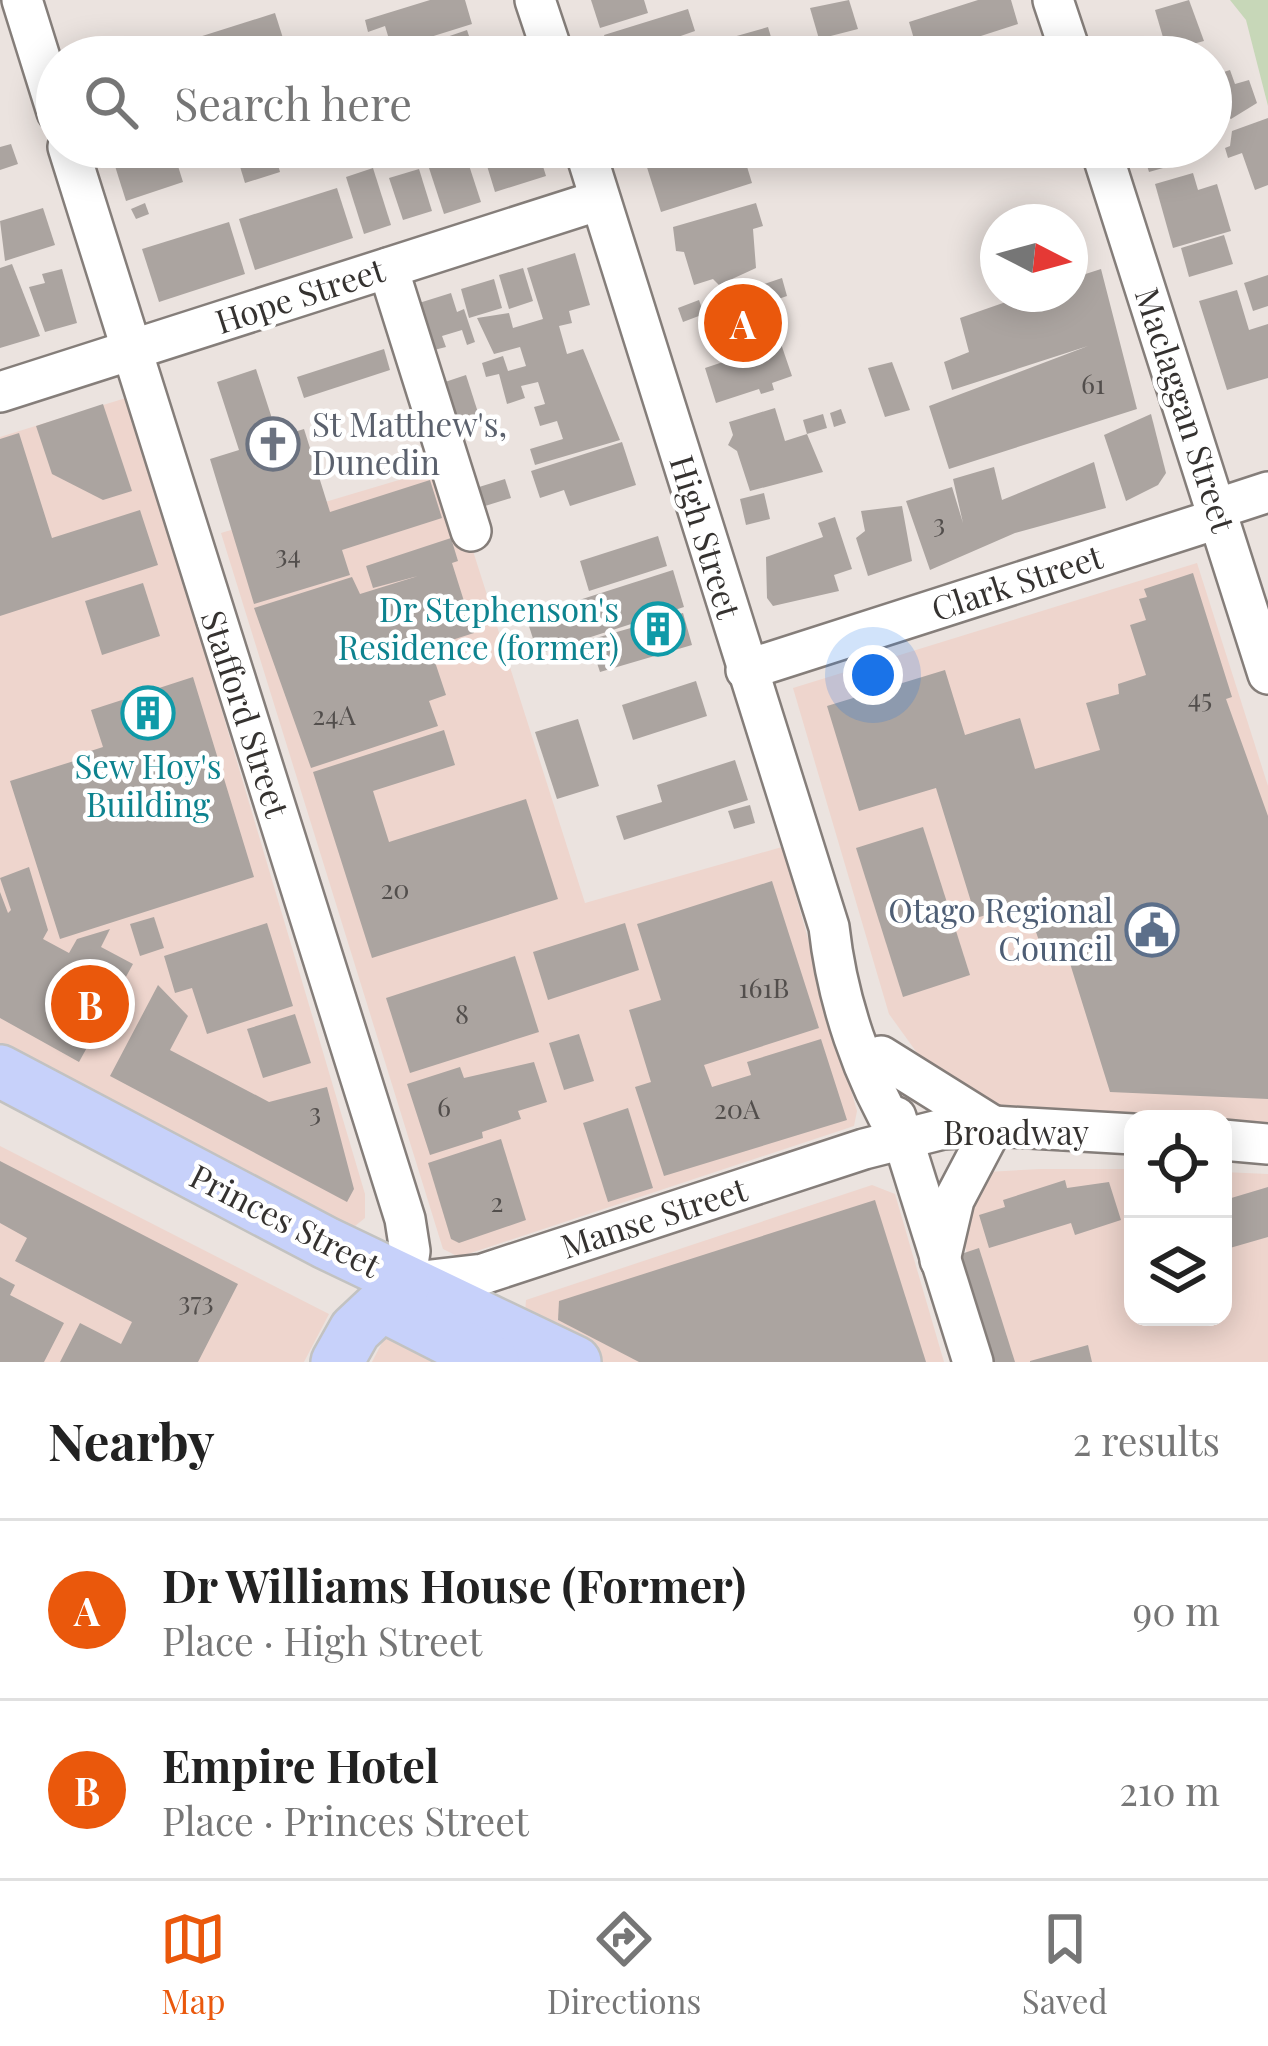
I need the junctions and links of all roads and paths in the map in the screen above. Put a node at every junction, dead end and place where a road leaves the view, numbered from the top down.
1 (22, 0) edge
2 (535, 0) edge
3 (1053, 0) edge
4 (547, 36) edge
5 (1065, 36) edge
6 (36, 45) edge
7 (74, 168) edge
8 (590, 168) edge
9 (1107, 168) edge
10 (600, 200) junction
11 (388, 268) junction
12 (131, 351) junction
13 (0, 392) edge
14 (1268, 492) edge
15 (1218, 513) junction
16 (471, 531) dead end
17 (746, 670) junction
18 (1268, 674) edge
19 (829, 927) junction
20 (881, 1056) junction
21 (0, 1072) edge
22 (0, 1111) edge
23 (993, 1126) junction
24 (1124, 1134) edge
25 (901, 1139) junction
26 (940, 1259) junction
27 (393, 1293) junction
28 (337, 1362) edge
29 (493, 1362) edge
30 (575, 1362) edge
31 (973, 1362) edge

1 - 6 street
2 - 4 street
3 - 5 street
7 - 12 street, Stafford Street
8 - 10 street, High Street
9 - 15 street, Maclaggan Street
10 - 11 street, Hope Street
10 - 17 street, High Street
11 - 12 street, Hope Street
11 - 16 street
12 - 13 street, Hope Street
12 - 27 street, Stafford Street
14 - 15 street, Clark Street
15 - 17 street, Clark Street
15 - 18 street, Maclaggan Street
17 - 19 street, High Street
19 - 20 street, High Street
19 - 25 street, High Street
20 - 23 street
20 - 25 street, High Street
21 - 27 main road, Princes Street
22 - 27 main road, Princes Street
23 - 24 street, Broadway
23 - 25 street, Broadway
23 - 26 street
25 - 26 street, High Street
25 - 27 street, Manse Street
26 - 31 street, High Street
27 - 28 main road
27 - 29 main road, Princes Street
27 - 30 main road, Princes Street

